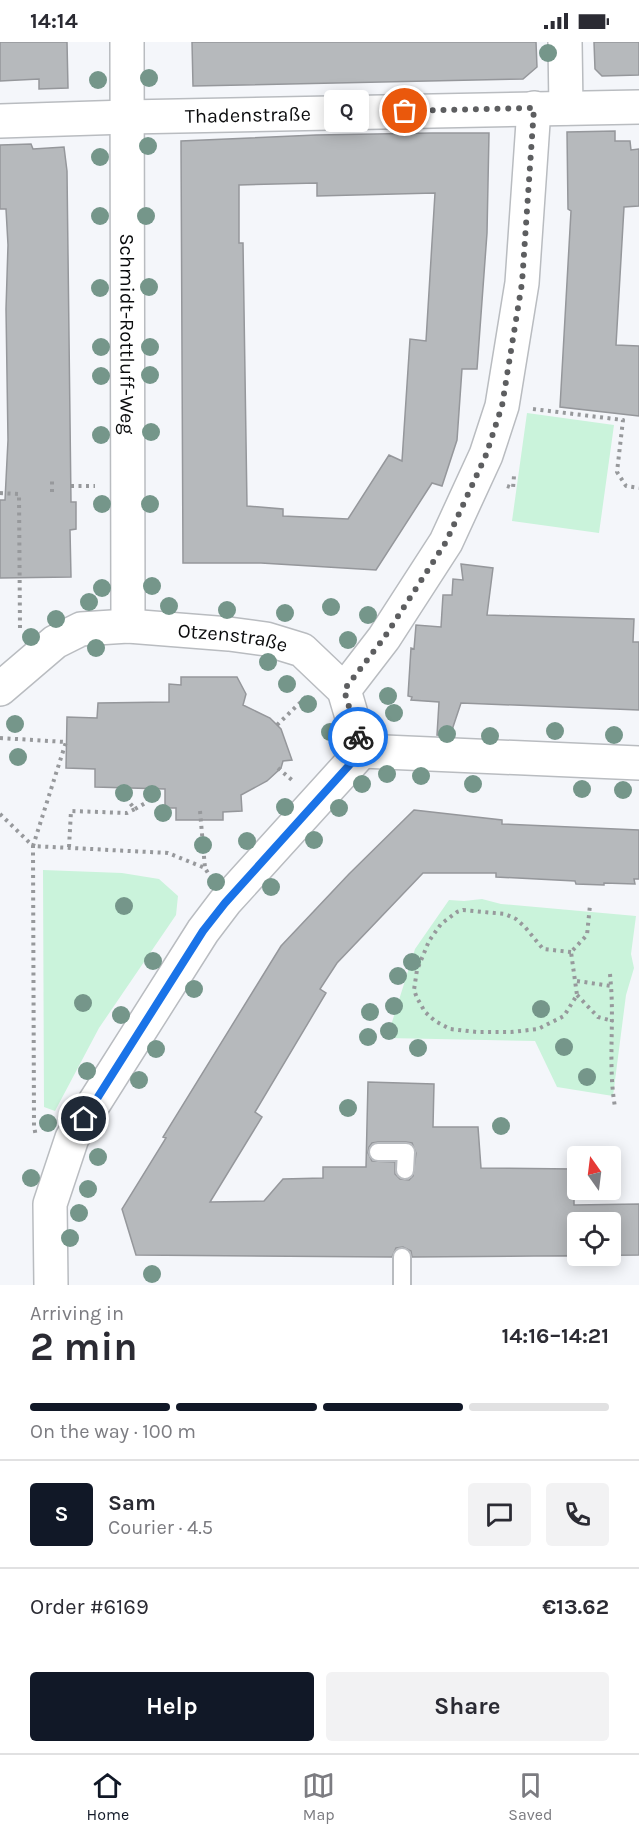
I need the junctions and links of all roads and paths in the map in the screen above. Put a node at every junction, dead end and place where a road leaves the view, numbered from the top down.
1 (127, 42) edge
2 (565, 42) edge
3 (639, 107) edge
4 (534, 108) junction
5 (566, 108) junction
6 (127, 117) junction
7 (0, 121) edge
8 (502, 406) junction
9 (52, 481) dead end
10 (639, 488) edge
11 (52, 492) dead end
12 (0, 493) edge
13 (128, 626) junction
14 (10, 680) edge
15 (344, 690) junction
16 (289, 714) dead end
17 (277, 725) dead end
18 (0, 738) edge
19 (362, 751) junction
20 (639, 763) edge
21 (278, 768) dead end
22 (293, 782) dead end
23 (129, 802) dead end
24 (147, 802) dead end
25 (135, 809) junction
26 (200, 811) dead end
27 (0, 814) edge
28 (33, 846) junction
29 (69, 847) junction
30 (205, 868) junction
31 (225, 903) junction
32 (590, 905) dead end
33 (571, 952) junction
34 (610, 974) dead end
35 (577, 981) junction
36 (611, 986) junction
37 (577, 995) junction
38 (613, 1021) junction
39 (615, 1107) dead end
40 (39, 1148) dead end
41 (378, 1152) dead end
42 (405, 1170) dead end
43 (402, 1257) dead end
44 (51, 1285) edge
45 (402, 1285) edge

1 - 6 street, Schmidt-Rottluff-Weg
2 - 5 street
3 - 5 street, Thadenstraße
4 - 5 street, Thadenstraße
4 - 6 street, Thadenstraße
4 - 8 street
6 - 7 street, Thadenstraße
6 - 13 street, Schmidt-Rottluff-Weg
8 - 10 path
8 - 15 street
9 - 11 path
12 - 14 path
13 - 14 street, Otzenstraße
13 - 15 street, Otzenstraße
15 - 19 street, Otzenstraße
16 - 17 path
18 - 28 path
19 - 20 street
19 - 31 street
21 - 22 path
23 - 25 path
24 - 25 path
25 - 29 path
26 - 30 path
27 - 28 path
28 - 29 path
28 - 40 path
29 - 30 path
30 - 31 path
31 - 44 street
32 - 33 path
33 - 35 path
33 - 37 path
34 - 36 path
35 - 36 path
35 - 37 path
36 - 38 path
37 - 38 path
38 - 39 path
41 - 42 lane
43 - 45 lane

